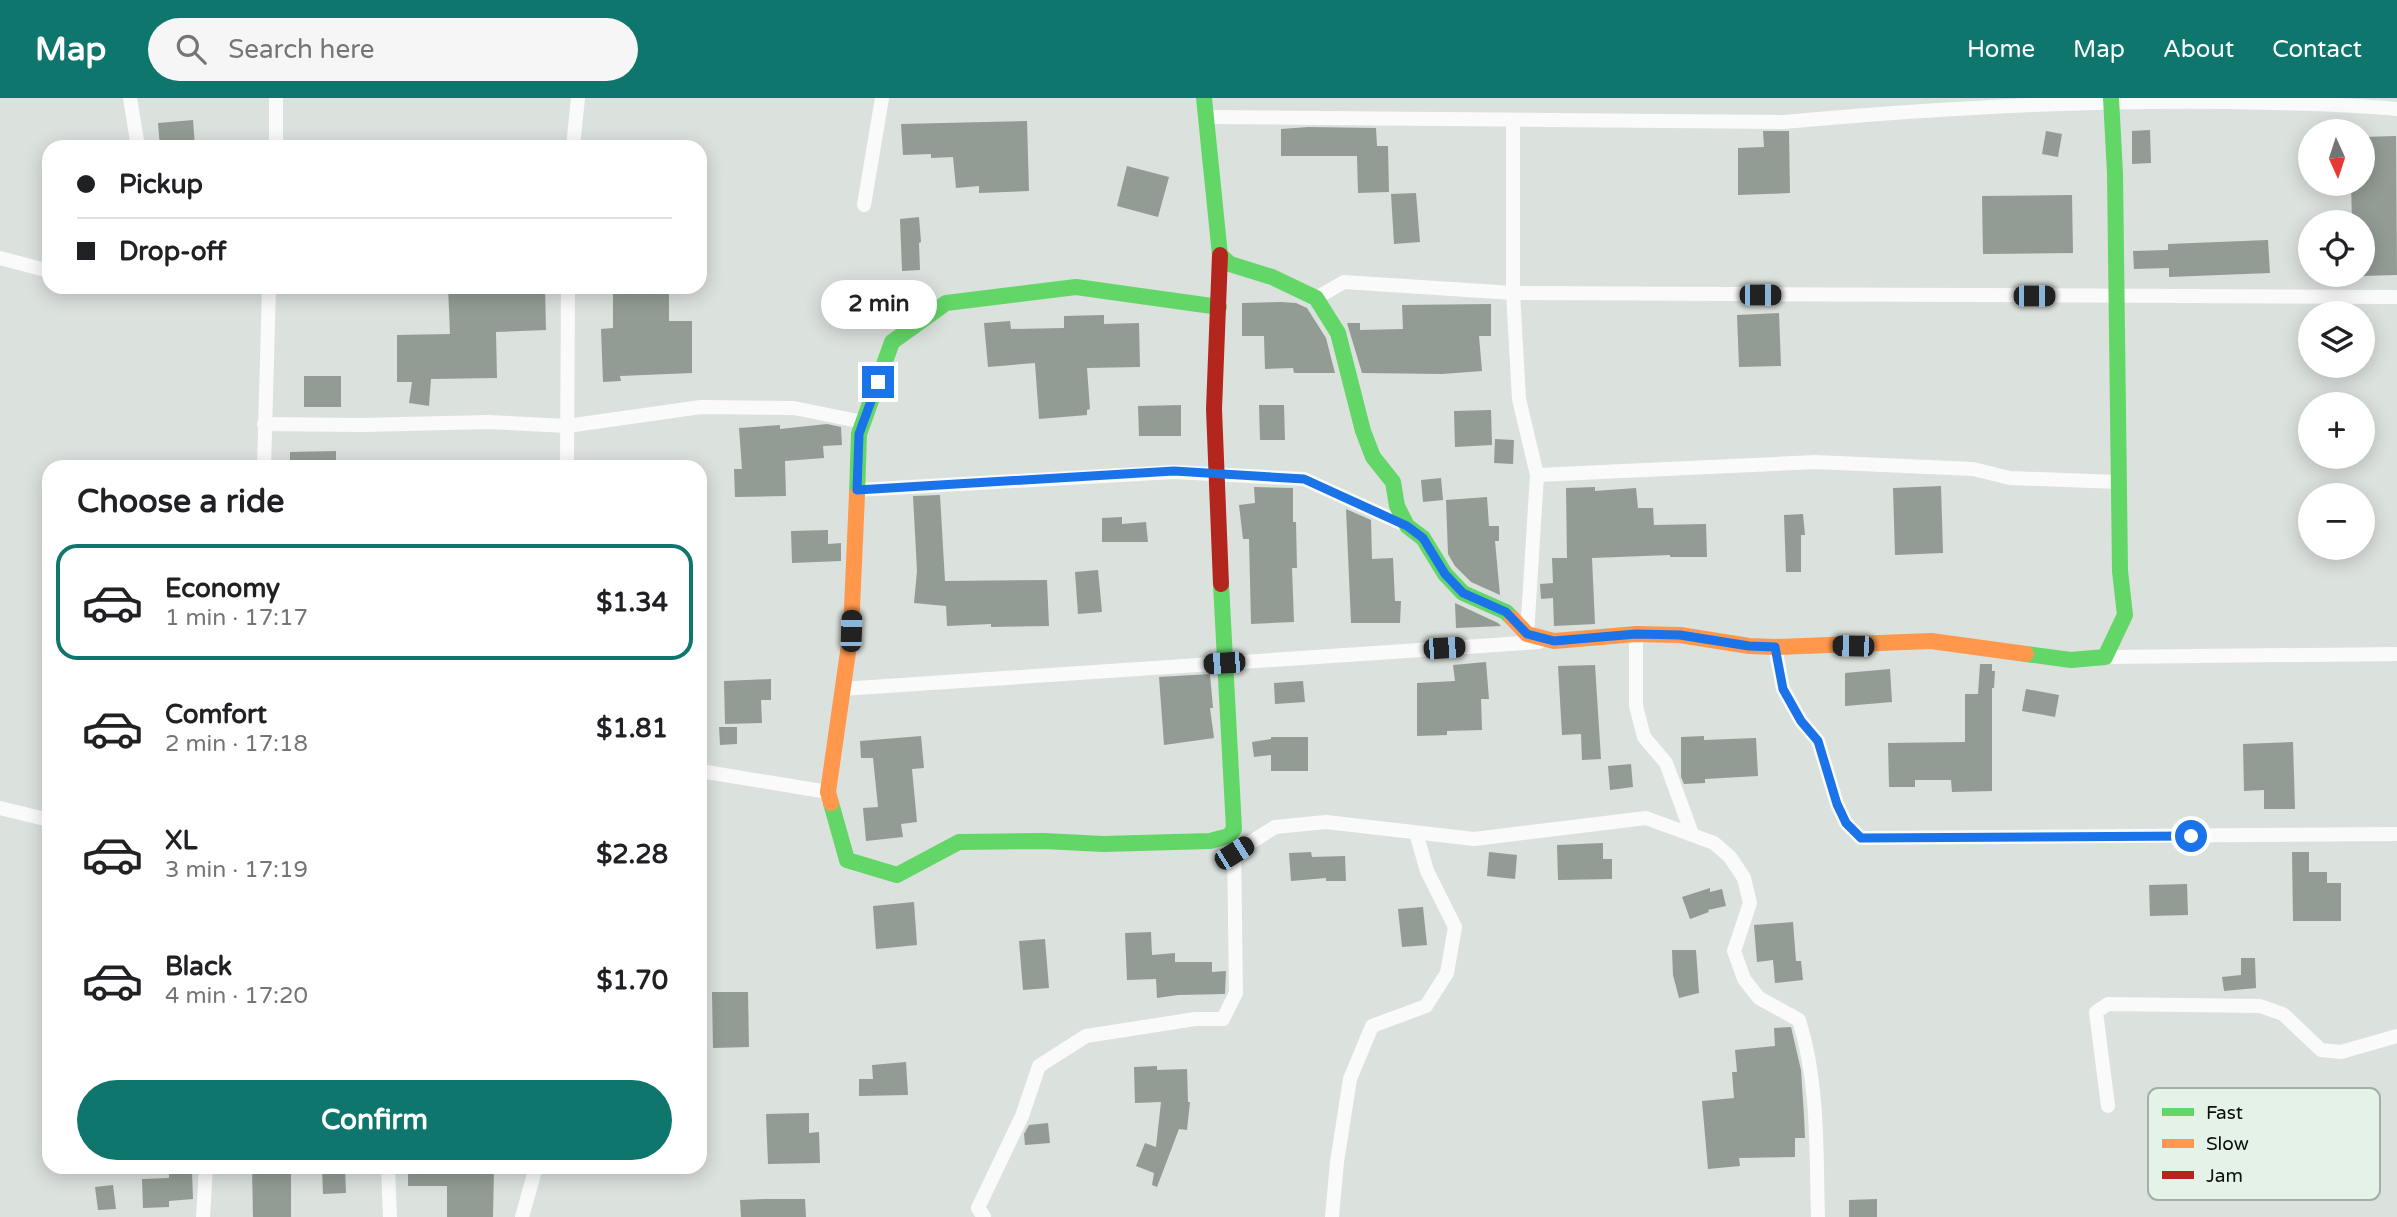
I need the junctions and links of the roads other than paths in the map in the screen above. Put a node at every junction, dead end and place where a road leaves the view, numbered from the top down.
1 (130, 98) edge
2 (276, 98) edge
3 (578, 98) edge
4 (881, 98) edge
5 (1204, 98) edge
6 (2112, 99) edge
7 (2397, 109) edge
8 (1208, 117) junction
9 (1513, 120) junction
10 (137, 140) edge
11 (276, 140) edge
12 (574, 140) edge
13 (864, 205) dead end
14 (1220, 256) junction
15 (0, 258) edge
16 (42, 269) edge
17 (1513, 293) junction
18 (269, 294) edge
19 (568, 294) edge
20 (2116, 297) junction
21 (2397, 297) edge
22 (1315, 298) junction
23 (1219, 307) junction
24 (863, 422) junction
25 (264, 424) junction
26 (567, 426) junction
27 (264, 460) edge
28 (567, 460) edge
29 (1217, 474) junction
30 (1537, 475) junction
31 (2118, 482) junction
32 (857, 490) junction
33 (1407, 526) junction
34 (1527, 634) junction
35 (1636, 634) junction
36 (1554, 641) junction
37 (1775, 647) junction
38 (2397, 654) edge
39 (2105, 657) junction
40 (1224, 663) junction
41 (842, 689) junction
42 (707, 772) edge
43 (828, 792) junction
44 (0, 808) edge
45 (42, 818) edge
46 (1234, 829) junction
47 (1416, 834) junction
48 (1692, 834) junction
49 (2397, 834) edge
50 (1234, 853) junction
51 (2397, 1036) edge
52 (2108, 1106) dead end
53 (206, 1174) edge
54 (388, 1174) edge
55 (534, 1174) edge
56 (203, 1217) edge
57 (390, 1217) edge
58 (522, 1217) edge
59 (984, 1217) edge
60 (1332, 1217) edge
61 (1818, 1217) edge

1 - 10 street
2 - 11 street
3 - 12 street
4 - 13 street
5 - 8 street
6 - 7 street
6 - 9 street
6 - 20 street
8 - 9 street
8 - 14 street
9 - 17 street
14 - 22 street
14 - 23 street
15 - 16 street
17 - 20 street
17 - 22 street
17 - 30 street
18 - 25 street
19 - 26 street
20 - 21 street
20 - 31 street
22 - 33 street
23 - 24 street
23 - 29 street
24 - 26 street
24 - 32 street
25 - 26 street
25 - 27 street
26 - 28 street
29 - 32 street
29 - 33 street
29 - 40 street
30 - 31 street
30 - 34 street
31 - 39 street
32 - 41 street
33 - 34 street
34 - 36 street
35 - 36 street
35 - 37 street
35 - 48 street
36 - 40 street
37 - 39 street
37 - 49 street
38 - 39 street
40 - 41 street
40 - 46 street
41 - 43 street
42 - 43 street
43 - 46 street
44 - 45 street
46 - 50 street
47 - 48 street
47 - 50 street
47 - 60 street
48 - 61 street
50 - 59 street
51 - 52 street
53 - 56 street
54 - 57 street
55 - 58 street

